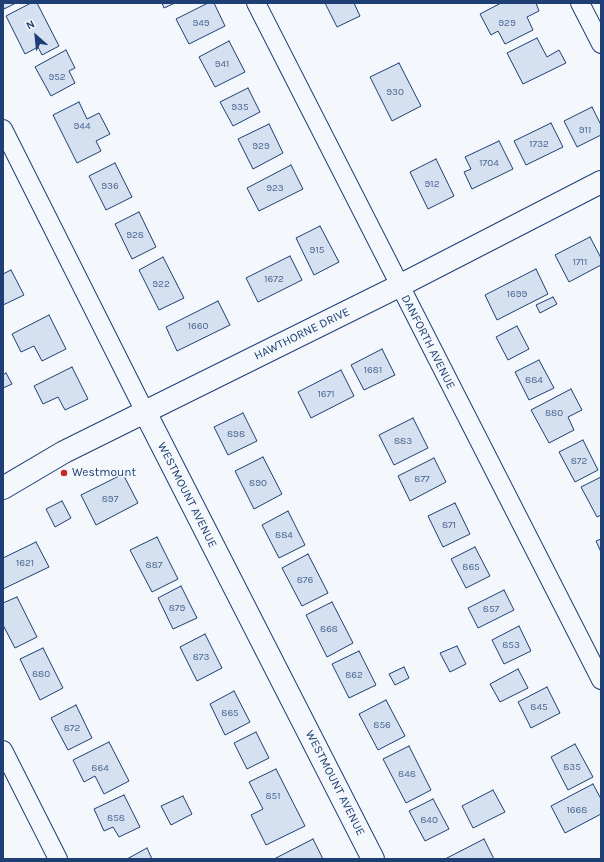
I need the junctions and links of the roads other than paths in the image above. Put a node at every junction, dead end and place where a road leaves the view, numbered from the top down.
1 (256, 3) edge
2 (580, 3) edge
3 (601, 44) edge
4 (3, 129) edge
5 (601, 182) edge
6 (399, 286) junction
7 (145, 412) junction
8 (3, 488) edge
9 (601, 680) edge
10 (3, 750) edge
11 (58, 859) edge
12 (373, 859) edge

1 - 6 street, DANFORTH AVENUE
2 - 3 street
4 - 7 street, WESTMOUNT AVENUE
5 - 6 street, HAWTHORNE DRIVE
6 - 7 street, HAWTHORNE DRIVE
6 - 9 street, DANFORTH AVENUE
7 - 8 street, HAWTHORNE DRIVE
7 - 12 street, WESTMOUNT AVENUE
10 - 11 street

